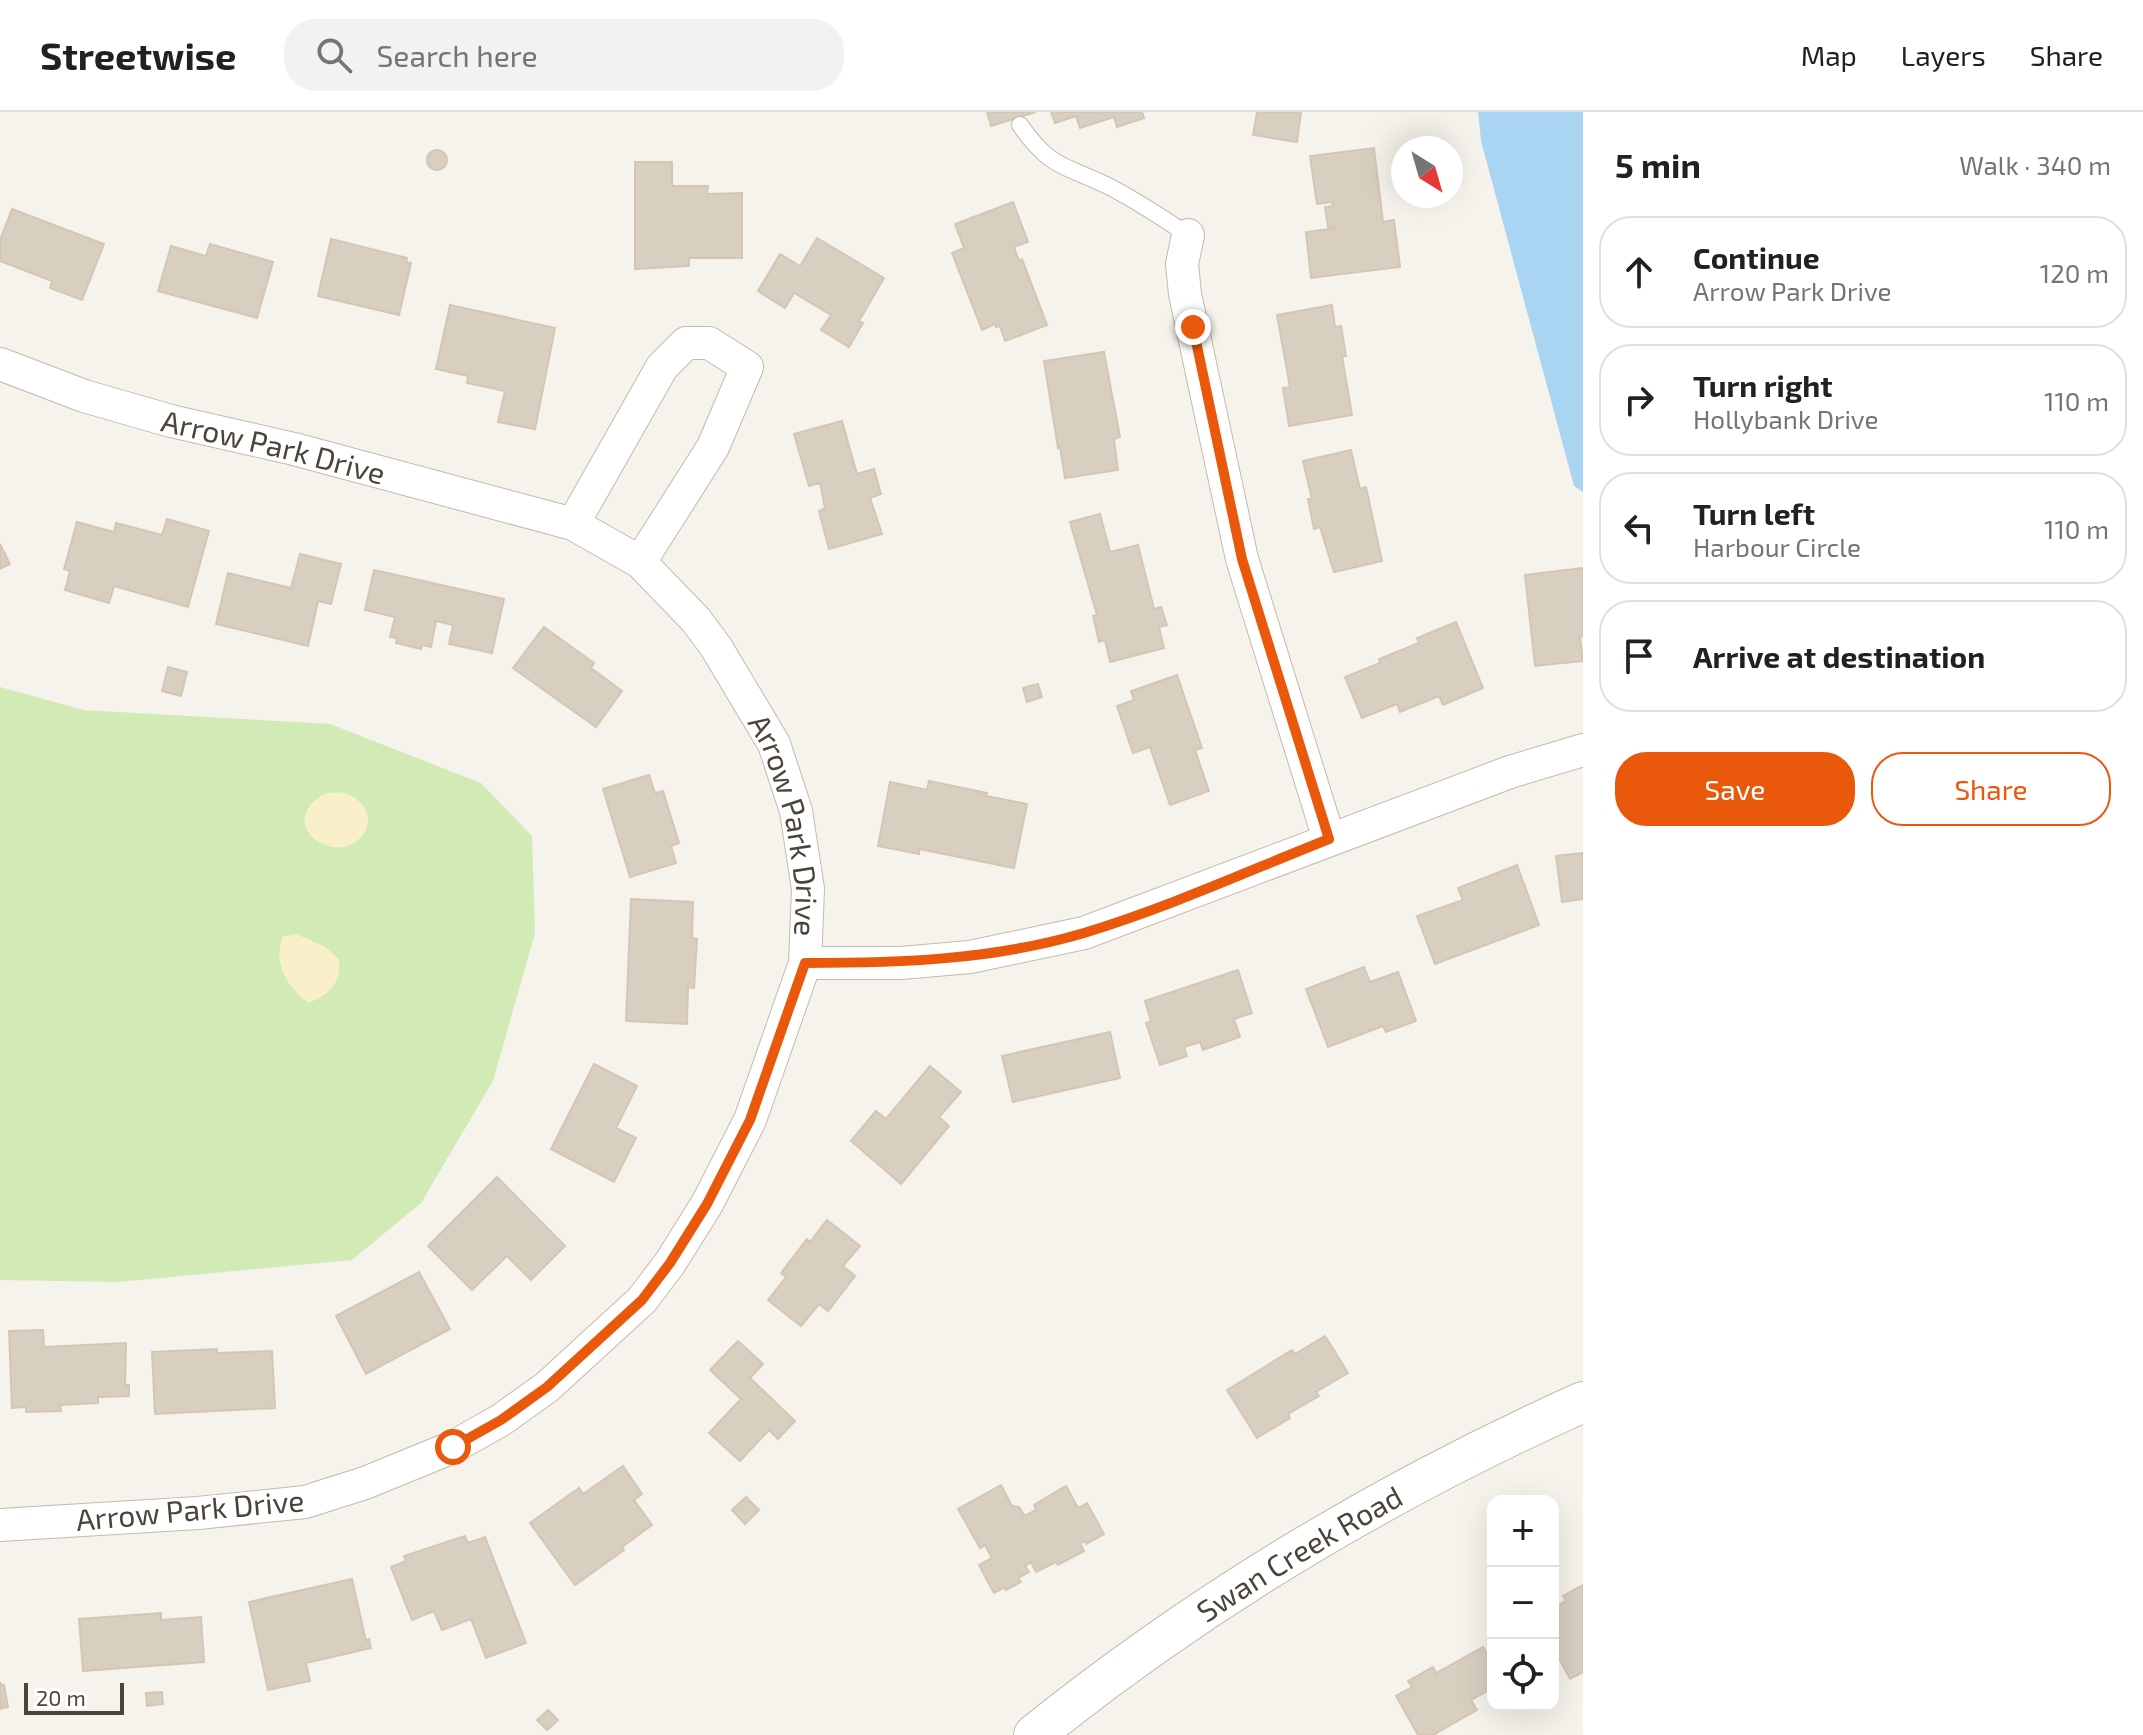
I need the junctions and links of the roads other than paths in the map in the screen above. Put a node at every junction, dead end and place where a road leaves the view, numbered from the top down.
1 (1020, 125) dead end
2 (1188, 235) joint
3 (0, 364) edge
4 (573, 524) junction
5 (640, 562) junction
6 (1583, 750) edge
7 (1329, 839) junction
8 (805, 963) junction
9 (1583, 1402) edge
10 (0, 1525) edge
11 (1034, 1735) edge

1 - 2 lane
2 - 7 street
3 - 4 street, Arrow Park Drive
4 - 5 street, Arrow Park Drive
4 - 5 street
5 - 8 street, Arrow Park Drive
6 - 7 street
7 - 8 street
8 - 10 street, Arrow Park Drive
9 - 11 street, Swan Creek Road

